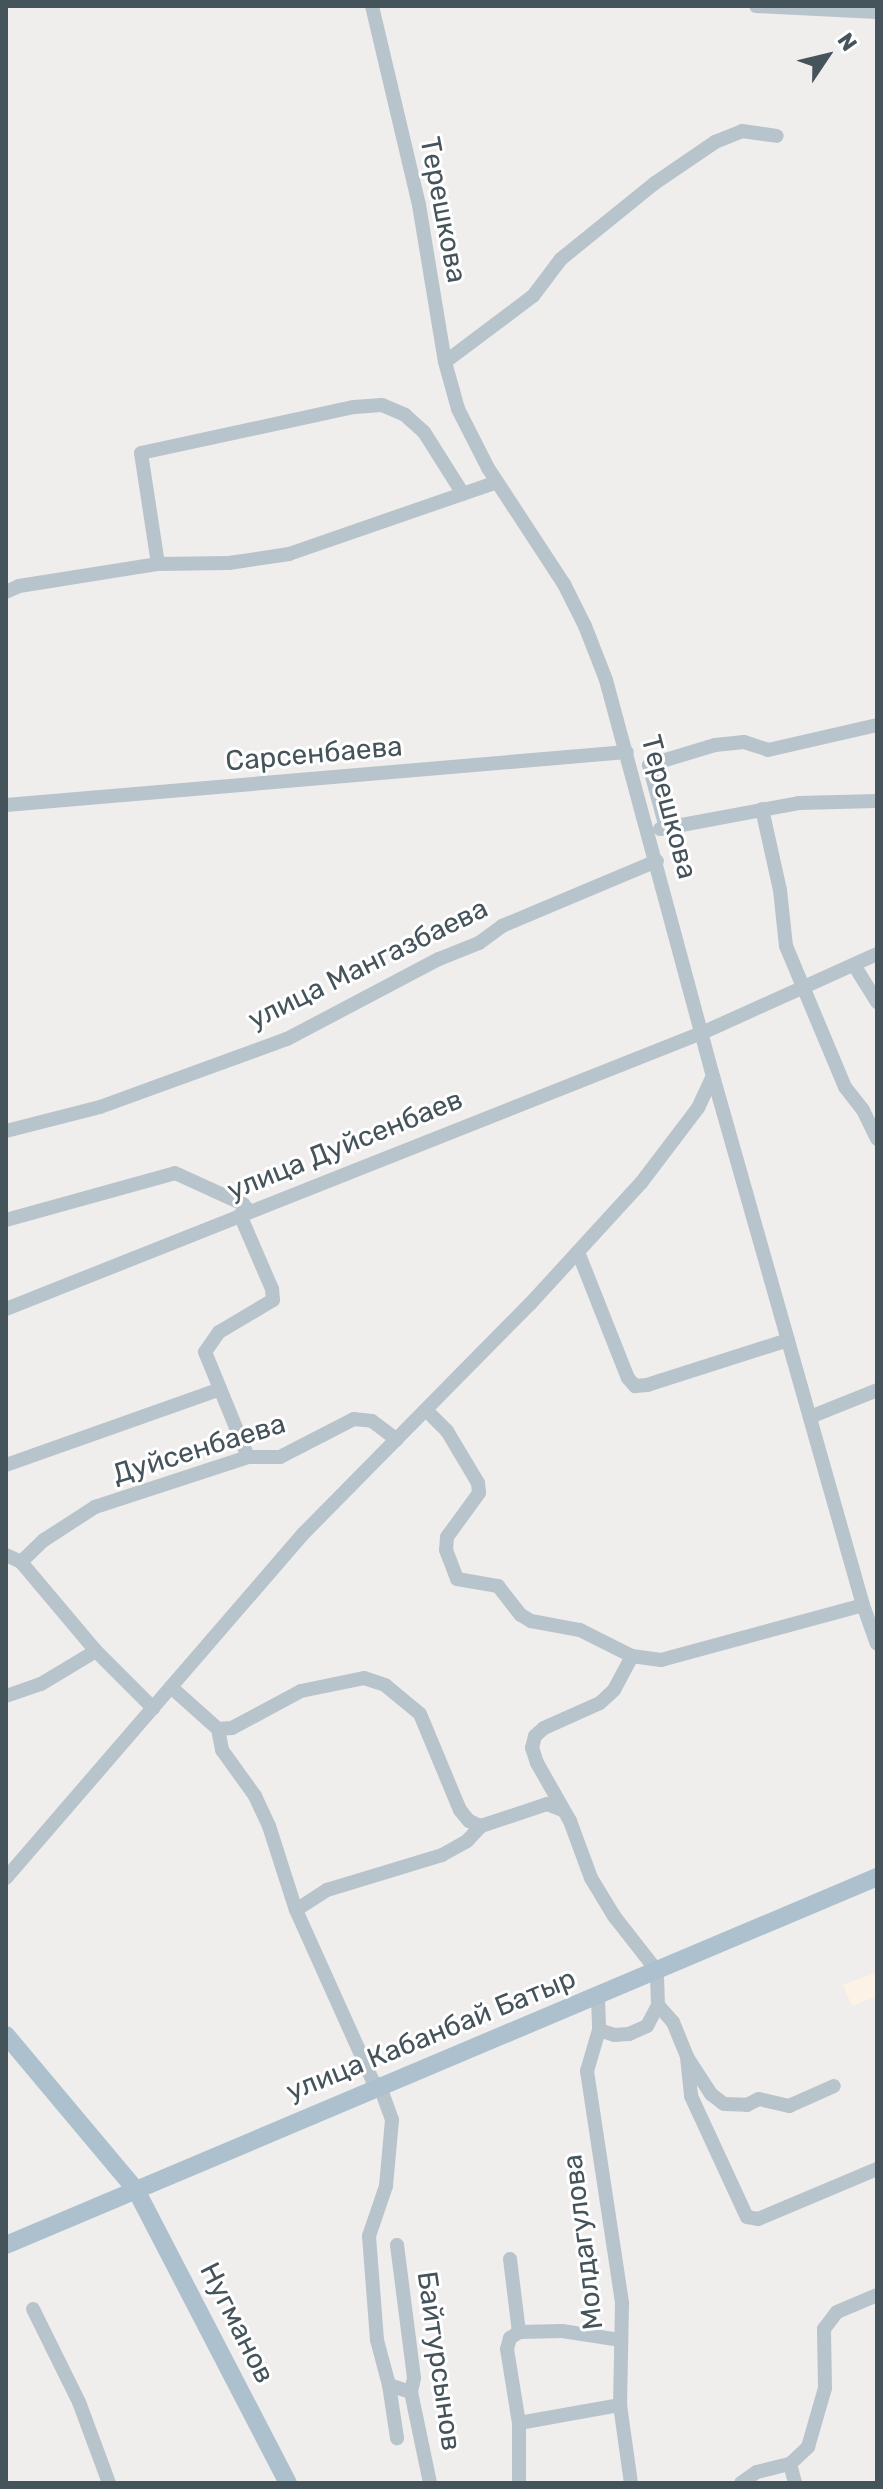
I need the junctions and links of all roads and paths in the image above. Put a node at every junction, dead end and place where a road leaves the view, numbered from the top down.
1 (372, 6) edge
2 (756, 6) edge
3 (877, 12) edge
4 (777, 136) dead end
5 (445, 362) junction
6 (497, 482) junction
7 (463, 494) junction
8 (158, 564) junction
9 (6, 591) edge
10 (877, 725) edge
11 (627, 752) junction
12 (877, 801) edge
13 (6, 805) edge
14 (762, 809) junction
15 (666, 828) junction
16 (649, 833) junction
17 (657, 861) junction
18 (877, 954) edge
19 (854, 965) junction
20 (801, 988) junction
21 (877, 1002) edge
22 (704, 1032) junction
23 (713, 1076) junction
24 (6, 1131) edge
25 (877, 1139) edge
26 (245, 1213) junction
27 (6, 1220) edge
28 (578, 1252) junction
29 (6, 1309) edge
30 (788, 1340) junction
31 (218, 1390) junction
32 (877, 1390) edge
33 (426, 1410) junction
34 (810, 1417) junction
35 (397, 1440) junction
36 (248, 1457) junction
37 (6, 1465) edge
38 (6, 1555) edge
39 (21, 1562) junction
40 (863, 1605) junction
41 (877, 1644) edge
42 (96, 1651) junction
43 (632, 1656) junction
44 (171, 1687) junction
45 (6, 1696) edge
46 (153, 1708) junction
47 (218, 1729) junction
48 (563, 1810) junction
49 (481, 1826) junction
50 (877, 1877) edge
51 (6, 1878) edge
52 (296, 1910) junction
53 (657, 1971) junction
54 (598, 1997) junction
55 (658, 2005) junction
56 (599, 2030) junction
57 (6, 2035) edge
58 (687, 2057) junction
59 (377, 2085) junction
60 (834, 2086) dead end
61 (877, 2169) edge
62 (136, 2190) junction
63 (6, 2245) edge
64 (397, 2245) dead end
65 (510, 2259) dead end
66 (877, 2295) edge
67 (33, 2309) dead end
68 (519, 2332) junction
69 (621, 2340) junction
70 (389, 2385) junction
71 (411, 2392) junction
72 (620, 2405) junction
73 (519, 2423) junction
74 (397, 2438) dead end
75 (790, 2464) junction
76 (109, 2483) edge
77 (288, 2483) edge
78 (430, 2483) edge
79 (519, 2483) edge
80 (631, 2483) edge
81 (741, 2483) edge
82 (795, 2483) edge

1 - 5 street, Терешкова
2 - 3 street
4 - 5 street
5 - 6 street, Терешкова
6 - 7 street
6 - 11 street, Терешкова
7 - 8 street
7 - 8 street
8 - 9 street
10 - 15 street
11 - 13 street, Сарсенбаева
11 - 16 street, Терешкова
12 - 14 street
14 - 15 street
14 - 20 street
15 - 16 street
16 - 17 street, Терешкова
17 - 22 street, Терешкова
17 - 24 street, улица Мангазбаева
18 - 19 street, улица Дуйсенбаев
19 - 20 street, улица Дуйсенбаев
19 - 21 street
20 - 22 street, улица Дуйсенбаев
20 - 25 street
22 - 23 street, Терешкова
22 - 26 street, улица Дуйсенбаев
23 - 28 street
23 - 30 street, Терешкова
26 - 27 street
26 - 29 street, улица Дуйсенбаев
26 - 31 street
28 - 30 street
28 - 33 street
30 - 34 street, Терешкова
31 - 36 street
31 - 37 street
32 - 34 street
33 - 35 street
33 - 43 street
34 - 40 street, Терешкова
35 - 36 street, Дуйсенбаева
35 - 44 street
36 - 39 street, Дуйсенбаева
38 - 39 street
39 - 42 street
40 - 41 street, Терешкова
40 - 43 street
42 - 45 street
42 - 46 street
43 - 48 street
44 - 46 street
44 - 47 street
46 - 51 street
47 - 49 street
47 - 52 street
48 - 49 street
48 - 53 street
49 - 52 street
50 - 53 main road, улица Кабанбай Батыр
52 - 59 street
53 - 54 main road, улица Кабанбай Батыр
53 - 55 street
54 - 56 street, Молдагулова
54 - 59 main road, улица Кабанбай Батыр
55 - 56 street
55 - 58 street
56 - 69 street, Молдагулова
57 - 62 main road, Нугманов
58 - 60 street
58 - 61 street
59 - 62 main road, улица Кабанбай Батыр
59 - 70 street
62 - 63 main road, улица Кабанбай Батыр
62 - 77 main road, Нугманов
64 - 71 street, Байтурсынов
65 - 68 street
66 - 75 street
67 - 76 street
68 - 69 street
68 - 73 street
69 - 72 street, Молдагулова
70 - 71 street
70 - 74 street
71 - 78 street, Байтурсынов
72 - 73 street
72 - 80 street, Молдагулова
73 - 79 street
75 - 81 street
75 - 82 street

